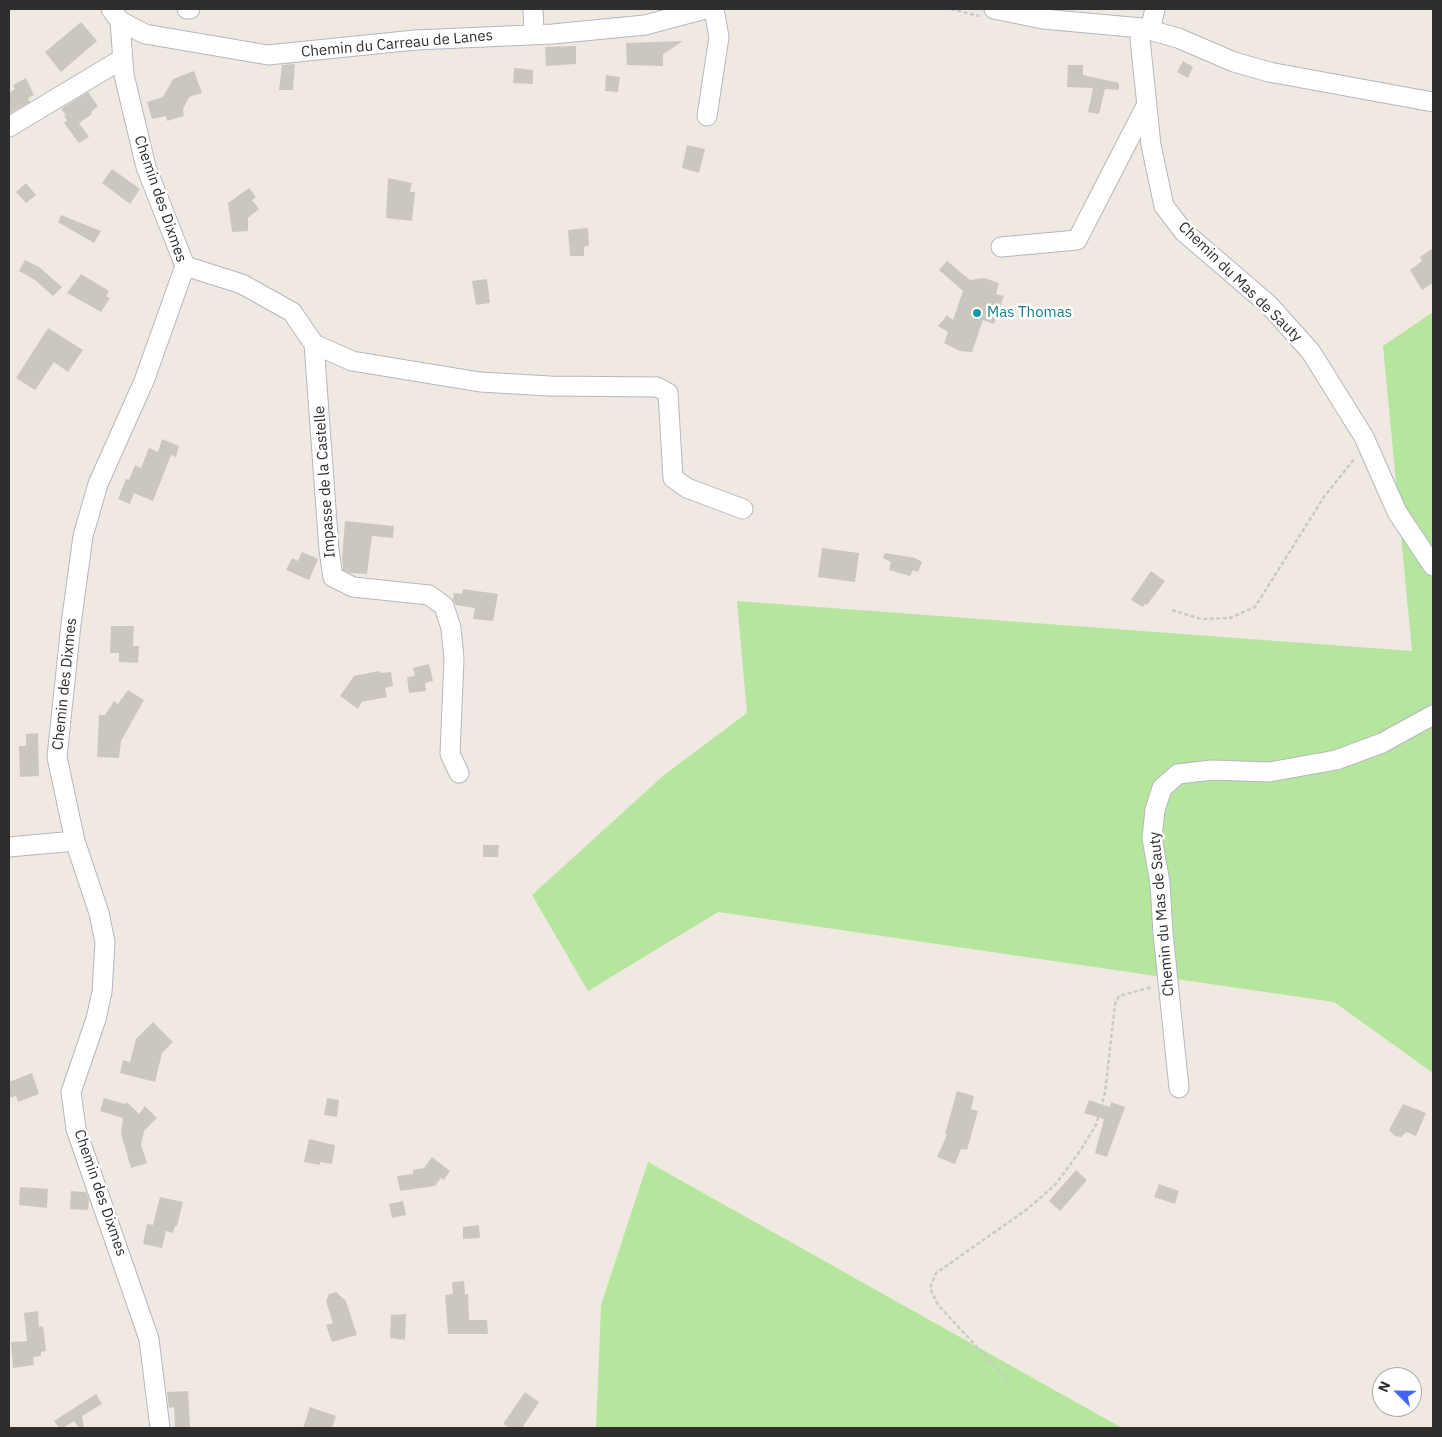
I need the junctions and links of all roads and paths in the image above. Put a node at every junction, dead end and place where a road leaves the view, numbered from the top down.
1 (533, 9) edge
2 (705, 9) edge
3 (714, 9) edge
4 (994, 9) edge
5 (1155, 9) edge
6 (116, 15) edge
7 (1146, 29) junction
8 (534, 34) junction
9 (122, 59) junction
10 (1433, 102) edge
11 (1148, 104) junction
12 (707, 116) dead end
13 (9, 127) edge
14 (1001, 247) dead end
15 (185, 266) junction
16 (314, 344) junction
17 (1369, 449) junction
18 (743, 509) dead end
19 (1433, 566) edge
20 (1172, 610) dead end
21 (1433, 715) edge
22 (459, 773) dead end
23 (75, 841) junction
24 (9, 847) edge
25 (1168, 983) junction
26 (1179, 1088) dead end
27 (1008, 1381) dead end
28 (160, 1428) edge

1 - 8 street
2 - 8 street, Chemin du Carreau de Lanes
3 - 12 street
4 - 7 street
5 - 7 street, Chemin du Mas de Sauty
6 - 8 street, Chemin du Carreau de Lanes
6 - 9 street, Chemin des Dixmes
7 - 10 street
7 - 11 street, Chemin du Mas de Sauty
9 - 13 street
9 - 15 street, Chemin des Dixmes
11 - 14 street
11 - 17 street, Chemin du Mas de Sauty
15 - 16 street
15 - 23 street, Chemin des Dixmes
16 - 18 street
16 - 22 street, Impasse de la Castelle
17 - 19 street, Chemin du Mas de Sauty
17 - 20 path
21 - 25 street, Chemin du Mas de Sauty
23 - 24 street
23 - 28 street, Chemin des Dixmes
25 - 26 street, Chemin du Mas de Sauty
25 - 27 path

